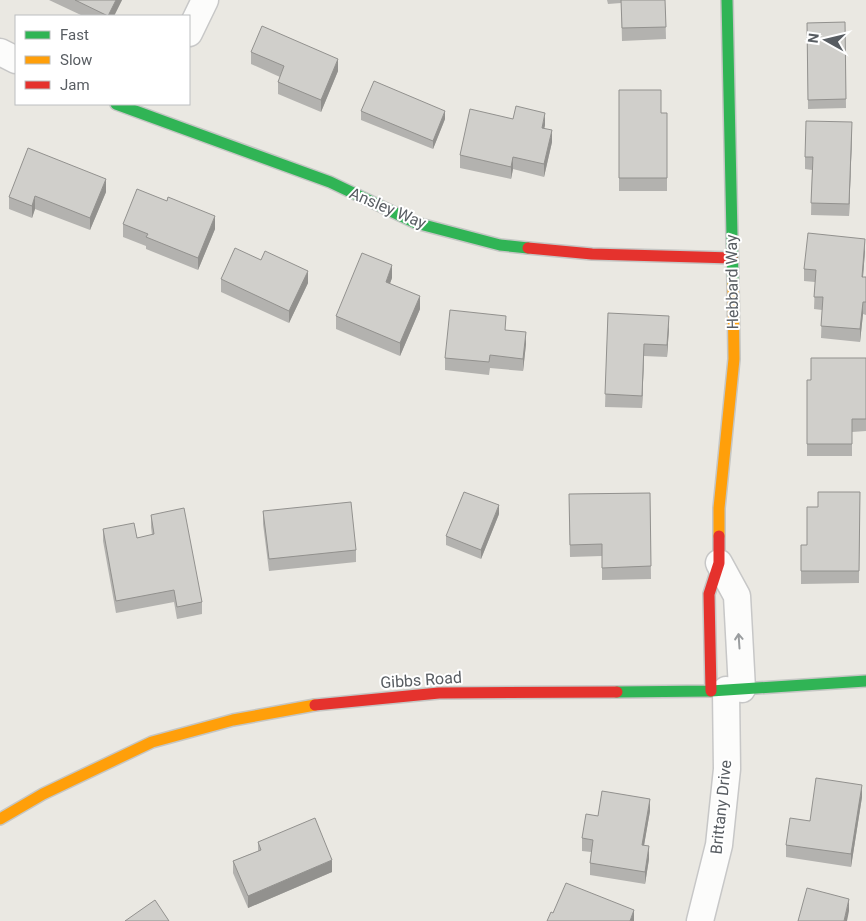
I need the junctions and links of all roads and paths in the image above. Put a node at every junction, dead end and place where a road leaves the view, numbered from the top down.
1 (205, 0) edge
2 (727, 0) edge
3 (190, 31) edge
4 (0, 52) edge
5 (15, 60) edge
6 (122, 105) edge
7 (150, 110) edge
8 (732, 258) junction
9 (719, 563) joint
10 (866, 681) edge
11 (726, 690) junction
12 (0, 819) edge
13 (700, 921) edge

1 - 3 street
2 - 8 street, Hebbard Way
4 - 5 street
6 - 7 street, Ansley Way
7 - 8 street, Ansley Way
8 - 9 street, Hebbard Way
9 - 11 street, Hebbard Way
10 - 11 street, Gibbs Road
11 - 12 street, Gibbs Road
11 - 13 street, Brittany Drive

